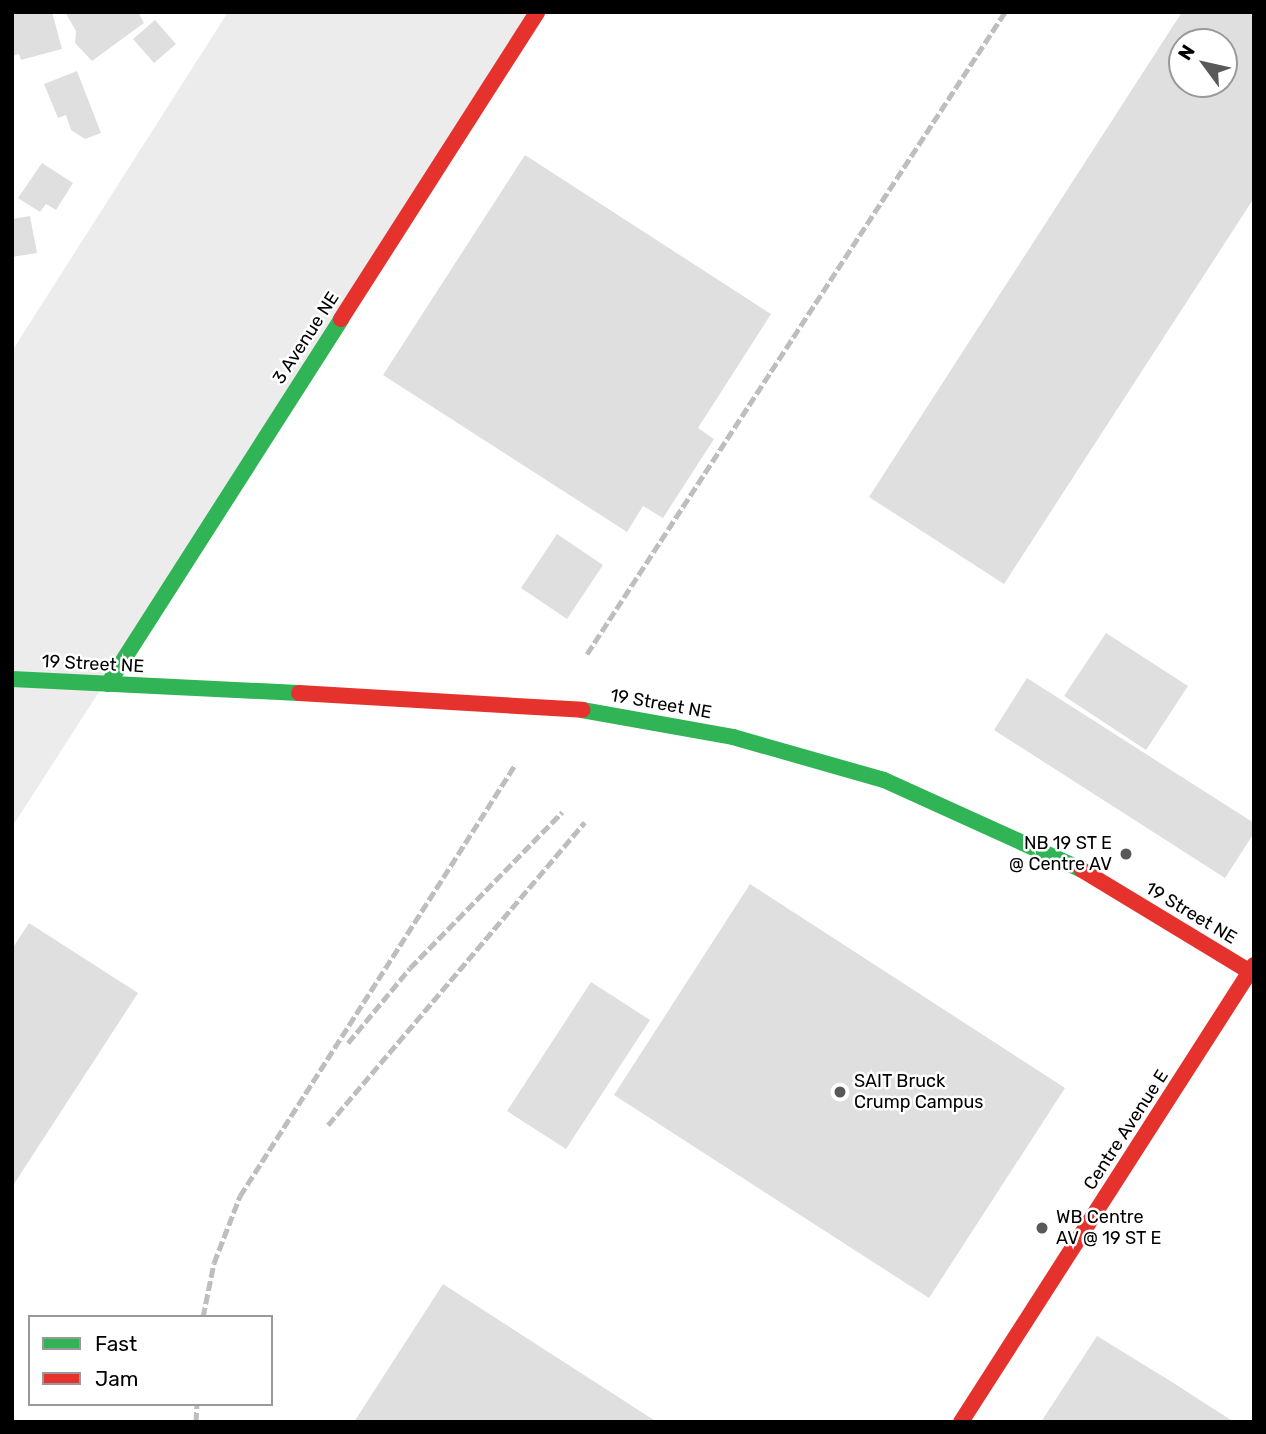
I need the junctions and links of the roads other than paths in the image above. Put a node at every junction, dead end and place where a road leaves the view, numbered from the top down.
1 (537, 12) edge
2 (12, 679) edge
3 (108, 684) junction
4 (1252, 970) edge
5 (961, 1422) edge

1 - 3 street, 3 Avenue NE
2 - 3 street, 19 Street NE
3 - 4 street, 19 Street NE
4 - 5 street, Centre Avenue E

